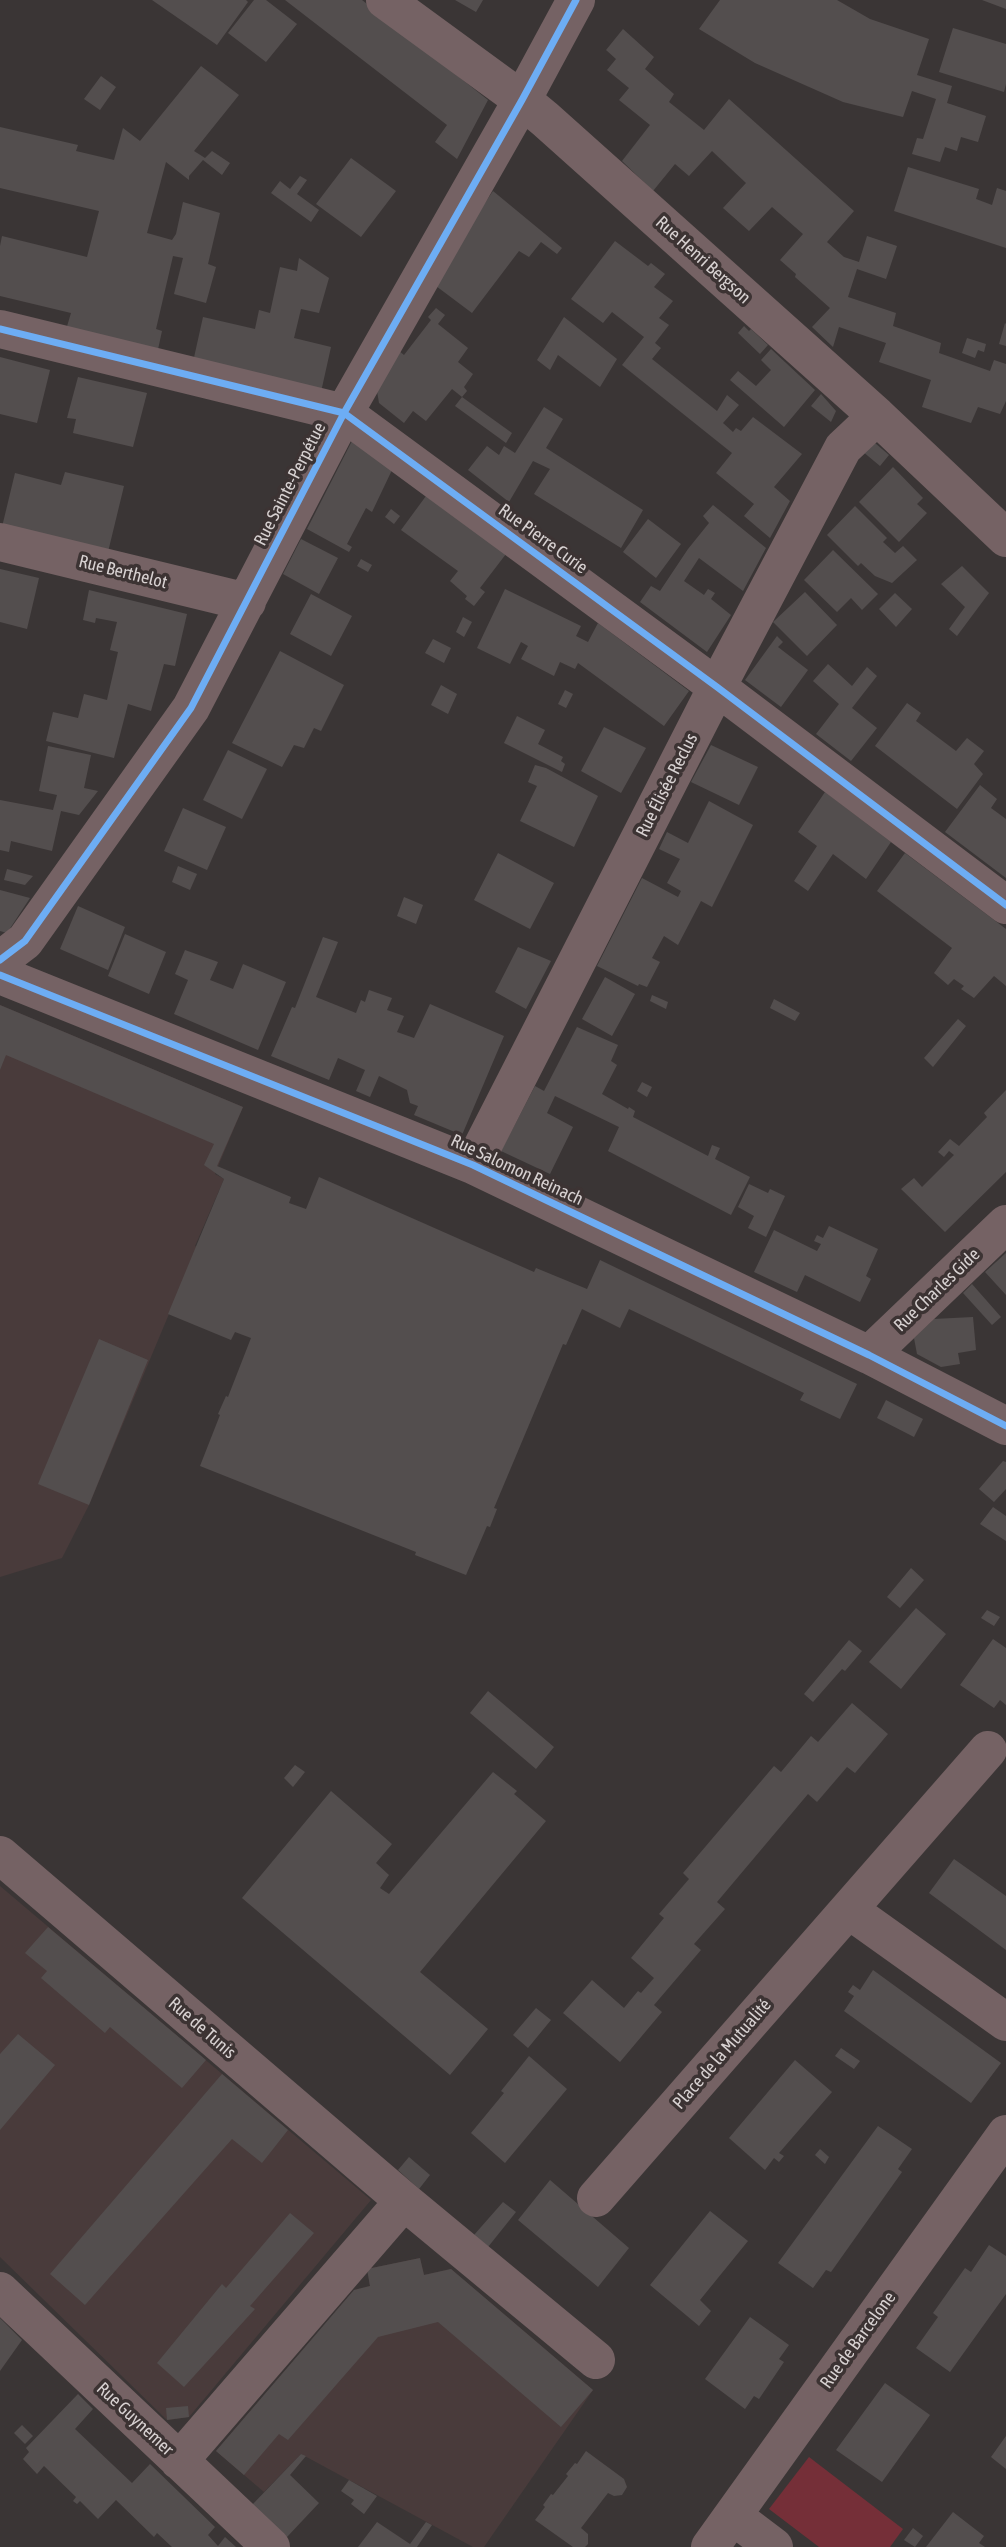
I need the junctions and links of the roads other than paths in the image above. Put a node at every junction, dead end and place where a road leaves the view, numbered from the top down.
1 (385, 0) edge
2 (576, 0) edge
3 (522, 100) junction
4 (0, 329) edge
5 (344, 413) junction
6 (877, 416) junction
7 (1006, 538) edge
8 (0, 542) edge
9 (247, 602) junction
10 (717, 687) junction
11 (1006, 905) edge
12 (0, 960) edge
13 (0, 975) edge
14 (473, 1165) junction
15 (1006, 1224) edge
16 (869, 1355) junction
17 (1006, 1426) edge
18 (988, 1750) dead end
19 (0, 1855) edge
20 (849, 1910) junction
21 (1006, 2022) edge
22 (1006, 2134) edge
23 (596, 2198) dead end
24 (404, 2201) junction
25 (0, 2291) edge
26 (596, 2360) dead end
27 (179, 2461) junction
28 (733, 2516) junction
29 (271, 2547) edge
30 (710, 2547) edge
31 (774, 2547) edge

1 - 3 street, Rue Henri Bergson
2 - 3 street, Rue Sainte-Perpétue
3 - 5 street, Rue Sainte-Perpétue
3 - 6 street, Rue Henri Bergson
4 - 5 street, Rue Pierre Curie
5 - 9 street, Rue Sainte-Perpétue
5 - 10 street, Rue Pierre Curie
6 - 7 street, Rue Henri Bergson
6 - 10 street, Rue Élisée Reclus
8 - 9 street, Rue Berthelot
9 - 12 street, Rue Sainte-Perpétue
10 - 11 street, Rue Pierre Curie
10 - 14 street, Rue Élisée Reclus
13 - 14 street, Rue Salomon Reinach
14 - 16 street, Rue Salomon Reinach
15 - 16 street, Rue Charles Gide
16 - 17 street, Rue Salomon Reinach
18 - 20 street, Place de la Mutualité
19 - 24 street, Rue de Tunis
20 - 21 street
20 - 23 street, Place de la Mutualité
22 - 28 street, Rue de Barcelone
24 - 26 street, Rue de Tunis
24 - 27 street
25 - 27 street, Rue Guynemer
27 - 29 street, Rue Guynemer
28 - 30 street, Rue de Barcelone
28 - 31 street

